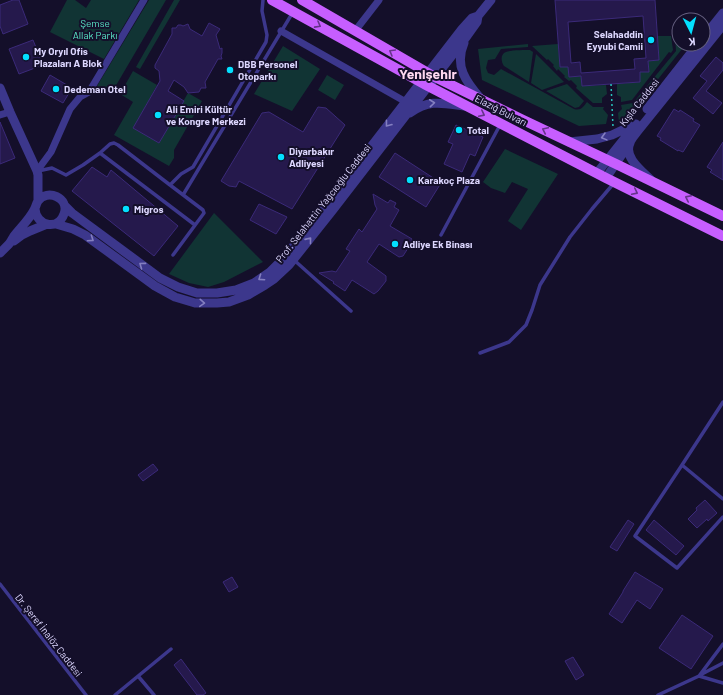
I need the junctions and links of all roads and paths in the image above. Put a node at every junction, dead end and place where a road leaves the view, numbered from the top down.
1 (144, 0) edge
2 (263, 0) edge
3 (272, 0) edge
4 (302, 0) edge
5 (379, 0) edge
6 (491, 0) edge
7 (294, 12) junction
8 (723, 12) edge
9 (478, 16) junction
10 (723, 25) edge
11 (711, 28) edge
12 (281, 31) junction
13 (355, 31) junction
14 (467, 36) junction
15 (692, 52) edge
16 (431, 75) junction
17 (424, 84) junction
18 (611, 84) dead end
19 (0, 88) edge
20 (482, 100) junction
21 (406, 102) junction
22 (467, 106) junction
23 (10, 112) junction
24 (0, 115) edge
25 (402, 119) junction
26 (501, 124) junction
27 (636, 124) junction
28 (613, 130) dead end
29 (569, 142) junction
30 (629, 144) junction
31 (100, 153) junction
32 (612, 162) junction
33 (38, 173) junction
34 (606, 178) junction
35 (652, 181) junction
36 (170, 185) junction
37 (53, 195) junction
38 (183, 195) junction
39 (37, 205) junction
40 (65, 206) junction
41 (723, 216) edge
42 (51, 224) junction
43 (195, 225) junction
44 (440, 235) dead end
45 (723, 236) edge
46 (9, 244) junction
47 (0, 253) edge
48 (173, 255) dead end
49 (293, 260) junction
50 (351, 311) dead end
51 (480, 353) dead end
52 (722, 405) edge
53 (682, 465) junction
54 (723, 499) edge
55 (723, 517) edge
56 (0, 584) edge
57 (723, 644) edge
58 (170, 649) dead end
59 (723, 663) edge
60 (138, 676) junction
61 (699, 676) junction
62 (723, 683) edge
63 (665, 694) edge
64 (86, 695) edge
65 (115, 695) edge
66 (154, 695) edge
67 (658, 695) edge

1 - 33 street
2 - 36 lane
3 - 7 main road, Elazığ Bulvarı
4 - 13 main road, Elazığ Bulvarı
5 - 13 street
6 - 9 street
7 - 12 lane
7 -> 17 main road, Elazığ Bulvarı
8 - 11 street
9 - 14 street
9 - 16 street
10 - 30 street
12 - 21 street
12 - 38 lane
16 -> 13 main road, Elazığ Bulvarı
14 - 16 street
14 - 20 street
15 - 27 street, Kışla Caddesi
16 - 17 street
16 - 20 main road, Elazığ Bulvarı
17 - 21 street, Prof. Selahattin Yağcıoğlu Caddesi
17 - 22 main road, Elazığ Bulvarı
17 - 25 street, Prof. Selahattin Yağcıoğlu Caddesi
18 - 28 path
19 - 23 street
29 -> 20 main road, Elazığ Bulvarı
21 -> 40 street, Prof. Selahattin Yağcıoğlu Caddesi
25 -> 22 street
22 -> 26 main road, Elazığ Bulvarı
23 - 24 street
23 - 33 street
49 -> 25 street, Prof. Selahattin Yağcıoğlu Caddesi
26 - 34 main road, Elazığ Bulvarı
26 - 44 lane
27 -> 29 street
27 - 32 street, Kışla Caddesi
29 - 32 main road, Elazığ Bulvarı
30 - 32 street
30 - 35 street
31 - 33 lane
31 - 36 lane
31 - 43 lane
32 - 34 street, Kışla Caddesi
32 - 35 main road, Elazığ Bulvarı
33 - 37 street
33 - 39 street
34 -> 45 main road, Elazığ Bulvarı
34 - 51 lane
41 -> 35 main road, Elazığ Bulvarı
36 - 38 lane
37 - 39 street
37 - 40 street
38 - 43 lane
39 - 42 street
39 - 46 street
40 - 42 street
42 - 46 street
42 -> 49 street, Prof. Selahattin Yağcıoğlu Caddesi
43 - 48 lane
46 - 47 street
49 - 50 lane
52 - 53 lane
53 - 54 lane
53 - 55 lane
56 - 64 lane, Dr. Şeref İnalöz Caddesi
57 - 61 lane
58 - 60 lane
59 - 61 lane
60 - 65 lane
60 - 66 lane
61 - 62 lane
61 - 63 lane
63 - 67 lane

